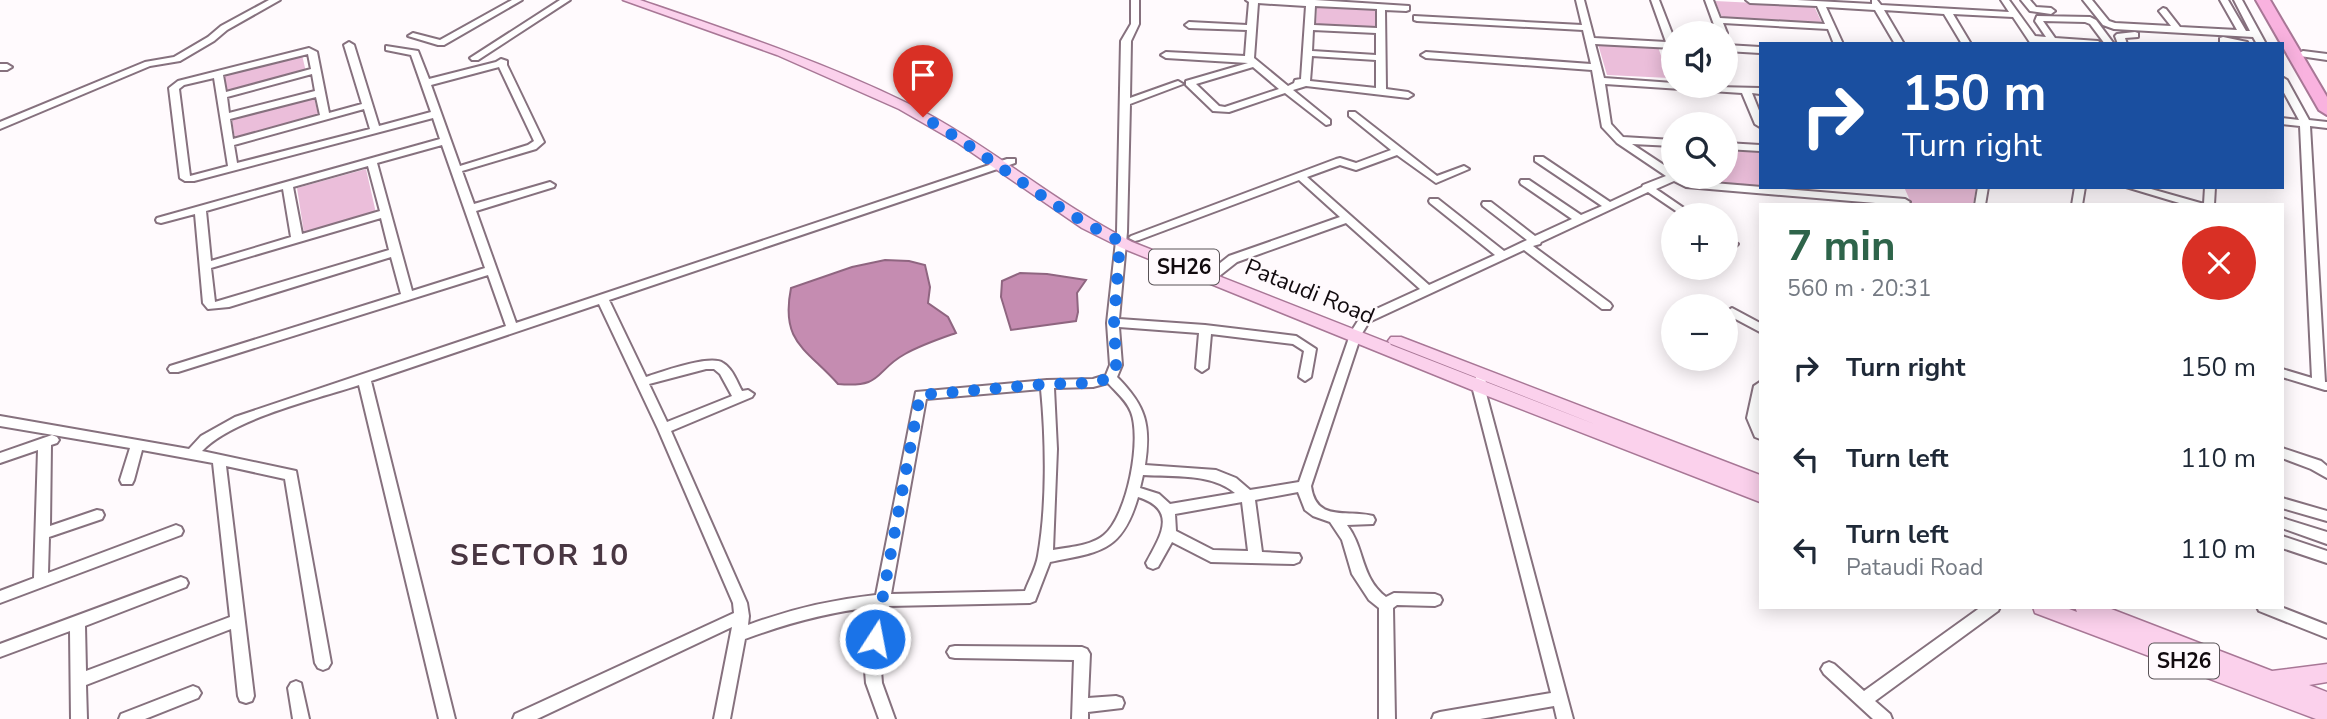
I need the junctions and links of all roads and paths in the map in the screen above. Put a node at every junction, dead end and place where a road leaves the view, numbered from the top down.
1 (276, 0) edge
2 (518, 0) edge
3 (566, 0) edge
4 (629, 0) edge
5 (653, 0) edge
6 (1135, 0) edge
7 (1252, 0) edge
8 (1580, 0) edge
9 (1656, 0) edge
10 (1709, 0) edge
11 (1750, 0) edge
12 (2005, 0) edge
13 (2025, 0) edge
14 (2078, 0) edge
15 (2087, 0) edge
16 (2224, 0) edge
17 (2238, 0) edge
18 (2263, 0) edge
19 (2274, 0) edge
20 (1310, 2) edge
21 (1875, 3) edge
22 (1820, 4) junction
23 (1381, 7) junction
24 (1406, 8) dead end
25 (1946, 10) junction
26 (2163, 10) dead end
27 (2017, 15) junction
28 (1417, 18) dead end
29 (1717, 20) joint
30 (1663, 21) edge
31 (1189, 25) dead end
32 (1309, 27) junction
33 (1831, 27) junction
34 (1251, 28) junction
35 (1587, 28) junction
36 (2178, 30) junction
37 (1382, 31) junction
38 (2243, 33) junction
39 (2257, 34) junction
40 (413, 36) dead end
41 (752, 38) junction
42 (1590, 40) junction
43 (2053, 41) junction
44 (1838, 42) edge
45 (1899, 42) edge
46 (1966, 42) edge
47 (2034, 42) edge
48 (2068, 42) edge
49 (2108, 42) edge
50 (2122, 42) edge
51 (2238, 42) edge
52 (2261, 42) edge
53 (1661, 44) edge
54 (349, 45) dead end
55 (1738, 47) edge
56 (390, 48) dead end
57 (1759, 50) edge
58 (1307, 52) junction
59 (2303, 54) junction
60 (1166, 55) dead end
61 (1426, 55) dead end
62 (2327, 57) edge
63 (475, 58) dead end
64 (1382, 58) junction
65 (1252, 62) junction
66 (1597, 67) junction
67 (317, 70) junction
68 (218, 74) junction
69 (1273, 80) junction
70 (1600, 81) junction
71 (426, 83) junction
72 (1305, 83) junction
73 (1178, 84) dead end
74 (2284, 84) edge
75 (1661, 85) edge
76 (1284, 90) junction
77 (1738, 90) edge
78 (1746, 90) junction
79 (2327, 90) edge
80 (1381, 91) junction
81 (1759, 91) edge
82 (319, 93) junction
83 (1408, 95) dead end
84 (222, 96) junction
85 (1124, 103) junction
86 (368, 106) junction
87 (2327, 110) edge
88 (436, 114) junction
89 (1352, 114) dead end
90 (225, 117) junction
91 (325, 117) junction
92 (2284, 121) edge
93 (1326, 122) dead end
94 (1759, 122) edge
95 (2305, 122) junction
96 (2327, 125) edge
97 (0, 127) edge
98 (375, 130) junction
99 (1620, 140) junction
100 (446, 141) junction
101 (1661, 142) edge
102 (229, 144) junction
103 (1738, 147) edge
104 (1759, 148) edge
105 (1398, 152) junction
106 (1539, 159) dead end
107 (372, 162) junction
108 (1005, 163) junction
109 (1661, 167) edge
110 (233, 168) junction
111 (1464, 169) dead end
112 (456, 170) junction
113 (1300, 176) junction
114 (1661, 181) edge
115 (1525, 182) dead end
116 (550, 185) dead end
117 (288, 186) junction
118 (1647, 187) junction
119 (1738, 187) edge
120 (1759, 188) edge
121 (2139, 189) edge
122 (1786, 190) edge
123 (1434, 201) dead end
124 (1671, 203) edge
125 (1906, 203) edge
126 (2191, 203) edge
127 (1487, 204) dead end
128 (1608, 205) junction
129 (200, 209) junction
130 (470, 209) junction
131 (386, 213) junction
132 (1349, 218) junction
133 (161, 220) dead end
134 (1580, 220) junction
135 (1126, 237) junction
136 (297, 240) junction
137 (1531, 244) junction
138 (395, 252) junction
139 (1503, 256) junction
140 (205, 266) junction
141 (492, 270) junction
142 (1213, 274) junction
143 (1427, 289) junction
144 (407, 296) junction
145 (602, 297) junction
146 (1606, 306) dead end
147 (1738, 315) edge
148 (1114, 323) junction
149 (1759, 327) edge
150 (512, 328) junction
151 (1205, 329) junction
152 (1357, 331) junction
153 (1202, 368) dead end
154 (174, 369) dead end
155 (2284, 374) edge
156 (1305, 377) dead end
157 (364, 378) junction
158 (1110, 378) junction
159 (1481, 380) junction
160 (642, 382) junction
161 (1047, 384) junction
162 (2323, 386) edge
163 (1759, 391) edge
164 (0, 421) edge
165 (664, 429) junction
166 (1759, 432) edge
167 (69, 434) junction
168 (45, 442) junction
169 (136, 446) junction
170 (192, 454) junction
171 (2284, 454) edge
172 (0, 458) edge
173 (219, 460) junction
174 (1138, 470) junction
175 (2327, 473) edge
176 (127, 481) dead end
177 (1759, 482) edge
178 (1304, 486) junction
179 (1134, 491) junction
180 (1759, 495) edge
181 (1248, 496) junction
182 (2284, 504) edge
183 (1166, 510) junction
184 (97, 514) dead end
185 (2327, 516) edge
186 (1335, 519) junction
187 (1368, 520) dead end
188 (2284, 524) edge
189 (176, 531) dead end
190 (42, 534) junction
191 (1170, 535) junction
192 (2327, 538) edge
193 (2284, 543) edge
194 (1256, 557) junction
195 (2327, 557) edge
196 (1045, 558) junction
197 (1294, 558) dead end
198 (1153, 563) dead end
199 (41, 582) junction
200 (181, 583) dead end
201 (0, 597) edge
202 (883, 600) junction
203 (1435, 600) dead end
204 (1386, 605) junction
205 (1990, 609) edge
206 (2047, 609) edge
207 (2089, 609) edge
208 (2268, 609) edge
209 (742, 616) junction
210 (237, 620) junction
211 (78, 622) junction
212 (2327, 632) edge
213 (738, 635) junction
214 (0, 651) edge
215 (955, 652) dead end
216 (323, 663) dead end
217 (1829, 669) dead end
218 (2327, 673) edge
219 (2267, 677) junction
220 (78, 681) junction
221 (296, 688) dead end
222 (192, 693) dead end
223 (246, 696) dead end
224 (1560, 698) junction
225 (1864, 700) junction
226 (2327, 701) edge
227 (1116, 703) dead end
228 (1080, 712) edge
229 (2327, 715) edge
230 (79, 719) edge
231 (127, 719) edge
232 (301, 719) edge
233 (447, 719) edge
234 (521, 719) edge
235 (722, 719) edge
236 (887, 719) edge
237 (1387, 719) edge
238 (1440, 719) edge
239 (1565, 719) edge
240 (1884, 719) edge

1 - 97 street
2 - 40 street
3 - 63 street
4 - 41 main road, Pataudi Road / SH26
5 - 41 main road, SH26
6 - 85 street
7 - 20 street
7 - 34 street
8 - 35 street
9 - 30 street
10 - 29 street
11 - 22 street
12 - 27 street
13 - 14 street
15 - 36 street
16 - 38 street
17 - 39 street
18 - 87 highway
19 - 59 highway
20 - 23 street
20 - 32 street
21 - 22 street
21 - 25 street
21 - 45 street
22 - 33 street
23 - 24 street
23 - 37 street
25 - 27 street
25 - 46 street
26 - 36 street
27 - 47 street
28 - 35 street
29 - 33 street
31 - 34 street
32 - 37 street
32 - 58 street
33 - 44 street
34 - 65 street
35 - 42 street
36 - 38 street
37 - 64 street
38 - 39 street
39 - 52 street
41 - 108 main road, Pataudi Road / SH26
42 - 53 street
42 - 66 street
43 - 47 street
43 - 48 street
43 - 49 street
50 - 51 street
54 - 86 street
55 - 57 street
56 - 71 street
58 - 64 street
58 - 72 street
59 - 62 street
59 - 79 highway
60 - 65 street
61 - 66 street
64 - 80 street
65 - 69 street
65 - 76 street
66 - 70 street
67 - 68 street
67 - 82 street
67 - 84 street
68 - 84 street
68 - 110 street
69 - 72 street
69 - 76 street
70 - 75 street
70 - 99 street
71 - 88 street
71 - 112 street
72 - 76 street
72 - 80 street
73 - 85 street
74 - 95 street
76 - 93 street
77 - 78 street
78 - 81 street
78 - 94 street
80 - 83 street
82 - 90 street
82 - 91 street
84 - 90 street
85 - 135 street
86 - 91 street
86 - 98 street
88 - 98 street
88 - 100 street
89 - 105 street
90 - 102 street
91 - 102 street
92 - 95 street
95 - 96 street
95 - 162 street
98 - 110 street
99 - 101 street
99 - 109 street
100 - 107 street
100 - 112 street
102 - 110 street
103 - 104 street
105 - 111 street
105 - 113 street
106 - 128 street
107 - 117 street
107 - 131 street
108 - 135 main road, Pataudi Road / SH26
108 - 145 street
112 - 130 street
113 - 132 street
113 - 135 street
114 - 118 street
115 - 134 street
116 - 130 street
117 - 129 street
117 - 136 street
118 - 124 street
118 - 128 street
119 - 120 street
121 - 126 street
122 - 125 street
123 - 139 street
127 - 137 street
128 - 134 street
129 - 133 street
129 - 140 street
130 - 141 street
131 - 136 street
131 - 138 street
132 - 142 street
132 - 143 street
134 - 137 street
135 - 142 main road, Pataudi Road / SH26
135 - 148 street
136 - 140 street
137 - 139 street
137 - 146 street
138 - 140 street
138 - 144 street
139 - 143 street
141 - 144 street
141 - 150 street
142 - 152 main road, Pataudi Road / SH26
143 - 152 street
144 - 154 street
145 - 150 street
145 - 160 street
147 - 149 street
148 - 151 street
148 - 158 street
150 - 157 street
151 - 153 street
151 - 156 street
152 - 159 main road, Pataudi Road / SH26
152 - 178 street
155 - 162 street
157 - 170 street
157 - 233 street
158 - 161 street
158 - 174 street
159 - 177 main road, SH26
159 - 180 main road, Pataudi Road / SH26
159 - 224 street
160 - 165 street
160 - 165 street
161 - 196 street
161 - 202 street
163 - 166 street
164 - 167 street
165 - 209 street
167 - 168 street
167 - 169 street
168 - 172 street
168 - 190 street
169 - 170 street
169 - 176 street
170 - 173 street
171 - 175 street
173 - 210 street
173 - 216 street
174 - 179 street
174 - 181 street
178 - 181 street
178 - 186 street
179 - 183 street
179 - 196 street
181 - 183 street
181 - 194 street
182 - 185 street
183 - 191 street
184 - 190 street
186 - 187 street
186 - 204 street
188 - 192 street
189 - 199 street
190 - 199 street
191 - 194 street
191 - 198 street
193 - 195 street
194 - 197 street
196 - 202 street
199 - 201 street
200 - 211 street
202 - 213 street
202 - 236 street
203 - 204 street
204 - 237 street
205 - 225 street
206 - 229 main road, SH26
207 - 219 main road, SH26
208 - 212 street
209 - 213 street
209 - 234 street
210 - 220 street
210 - 223 street
211 - 214 street
211 - 220 street
213 - 235 street
215 - 228 street
217 - 225 street
218 - 219 main road
219 - 226 main road, SH26
220 - 230 street
221 - 232 street
222 - 231 street
224 - 238 street
224 - 239 street
225 - 240 street
227 - 228 street

